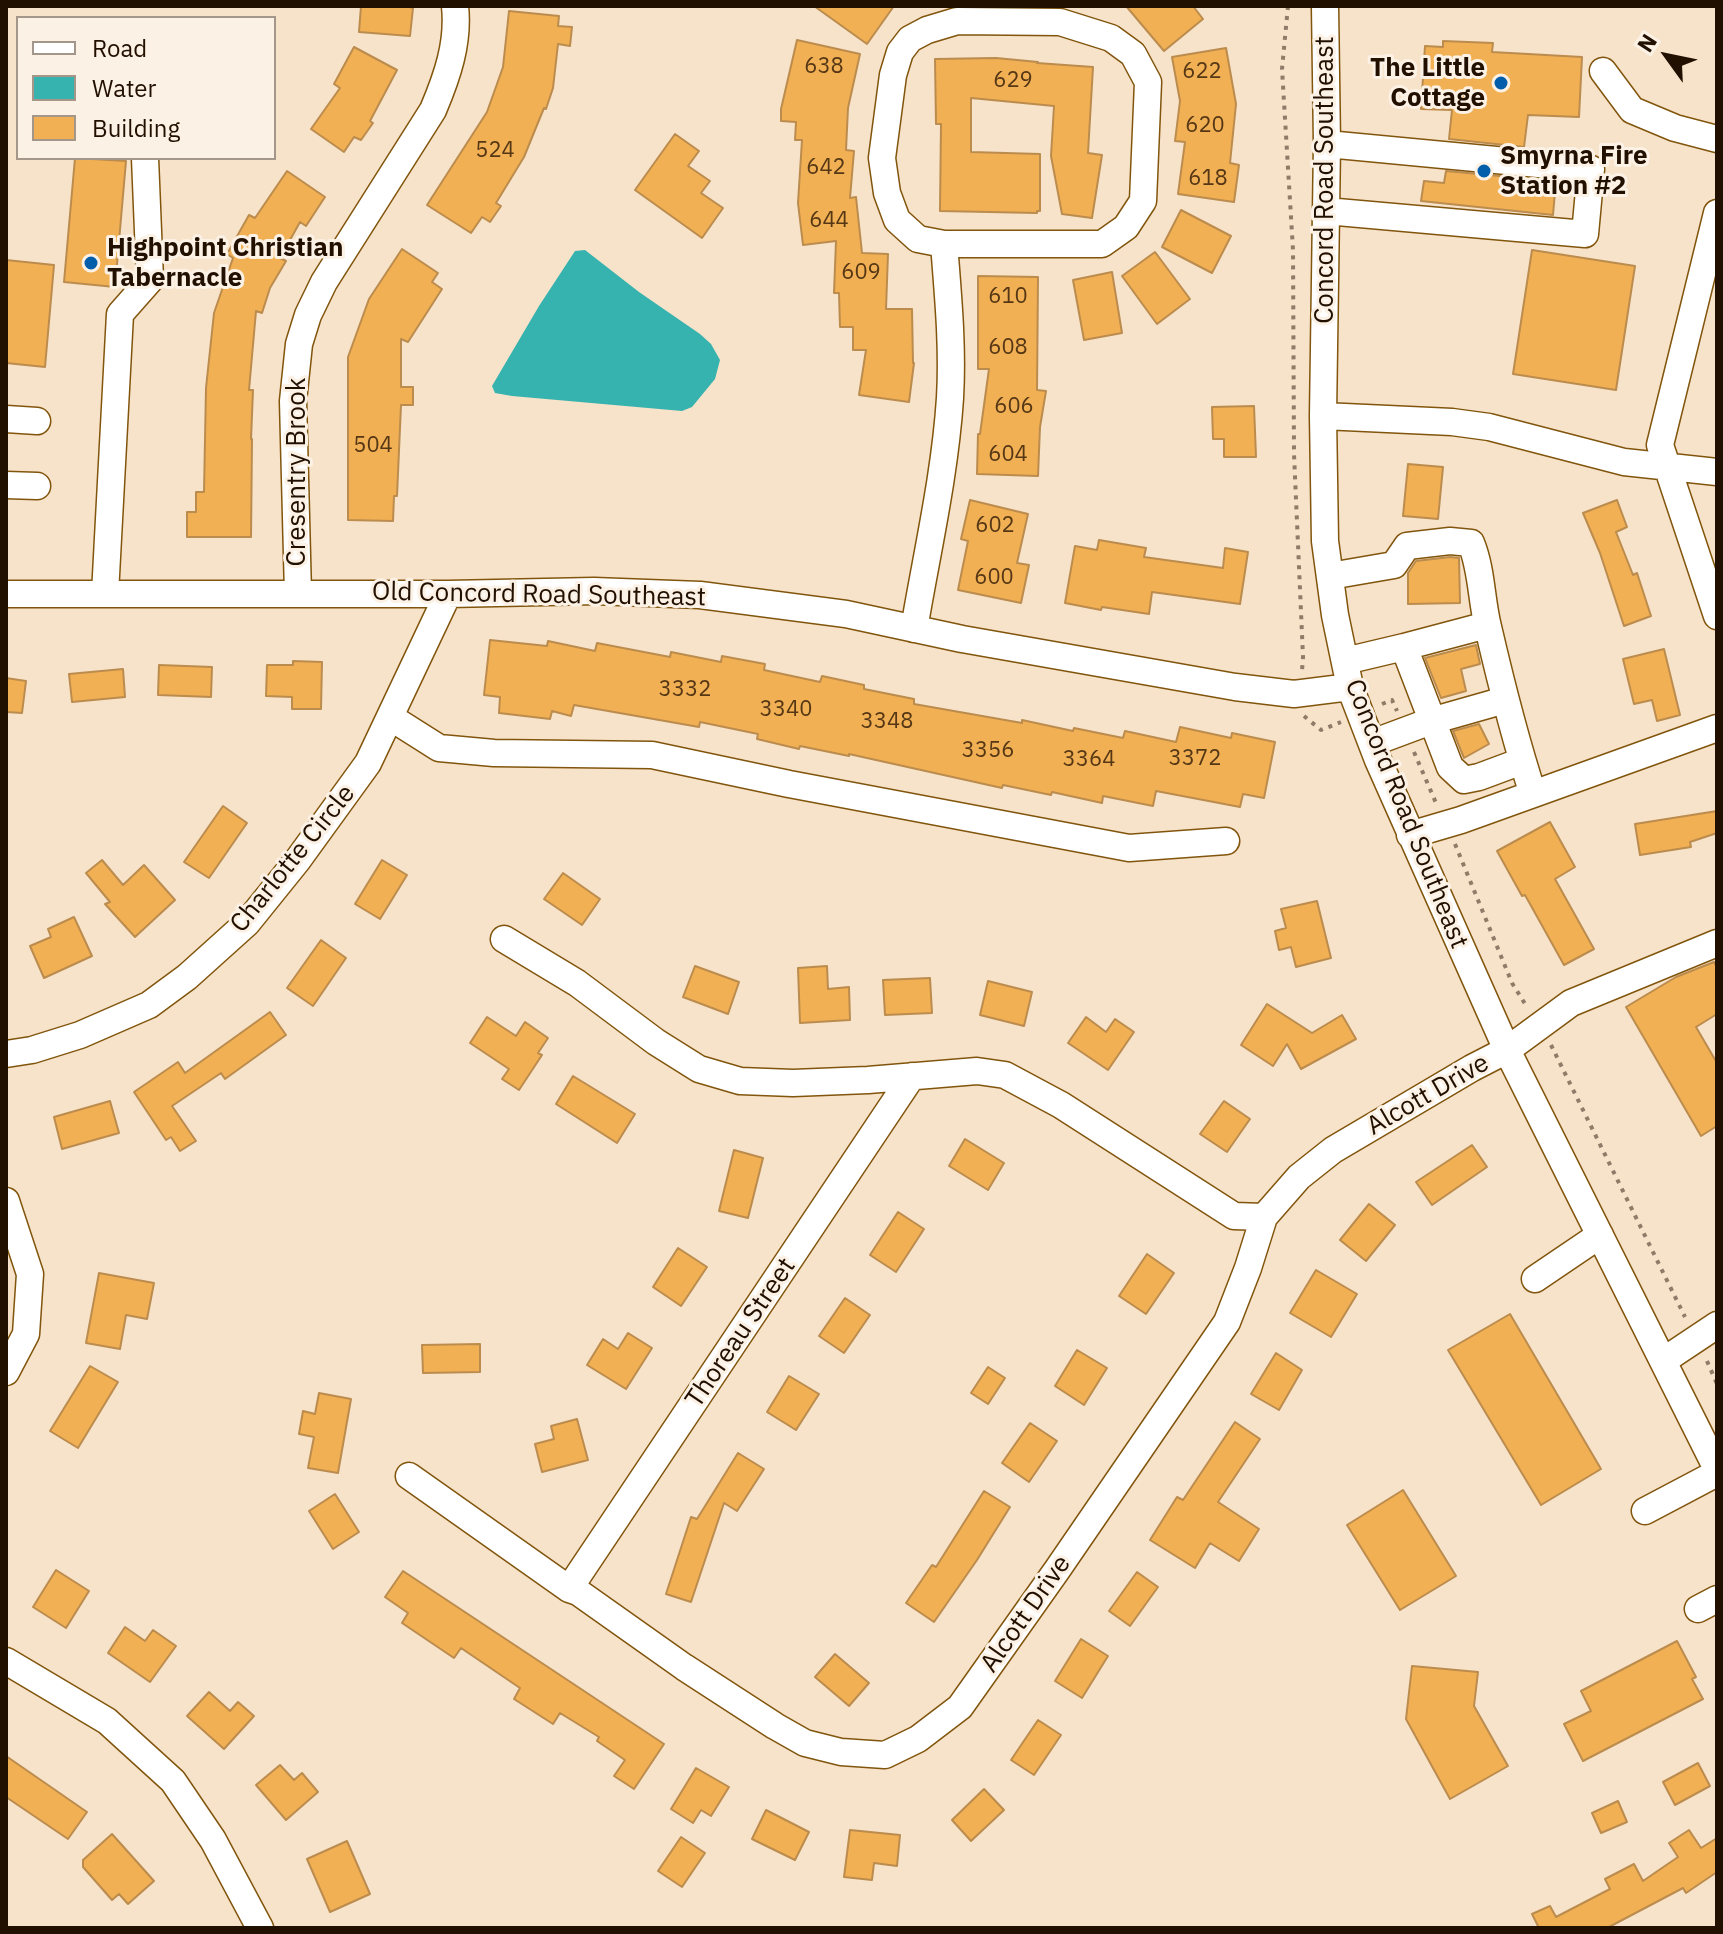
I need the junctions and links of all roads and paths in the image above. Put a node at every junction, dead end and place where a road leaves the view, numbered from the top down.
1 (455, 6) edge
2 (1325, 6) edge
3 (1603, 71) dead end
4 (1717, 139) edge
5 (1327, 144) junction
6 (145, 160) edge
7 (1326, 211) junction
8 (1717, 213) edge
9 (944, 244) junction
10 (1323, 416) junction
11 (6, 419) edge
12 (37, 421) dead end
13 (1667, 467) junction
14 (1717, 472) edge
15 (6, 485) edge
16 (37, 486) dead end
17 (1330, 576) junction
18 (6, 594) edge
19 (105, 594) junction
20 (298, 594) junction
21 (448, 594) junction
22 (1717, 616) edge
23 (1487, 625) junction
24 (914, 629) junction
25 (1404, 647) junction
26 (1345, 661) junction
27 (1350, 687) junction
28 (1505, 700) junction
29 (390, 717) junction
30 (1431, 721) junction
31 (1717, 728) edge
32 (1372, 743) junction
33 (1522, 761) junction
34 (1533, 794) junction
35 (1410, 835) junction
36 (1226, 841) dead end
37 (504, 939) dead end
38 (1717, 943) edge
39 (1507, 1050) junction
40 (6, 1054) edge
41 (912, 1076) junction
42 (6, 1201) edge
43 (1264, 1217) junction
44 (1600, 1235) junction
45 (1535, 1279) dead end
46 (1717, 1325) edge
47 (1663, 1361) junction
48 (6, 1372) edge
49 (1706, 1418) edge
50 (1717, 1471) edge
51 (409, 1476) dead end
52 (1645, 1511) dead end
53 (569, 1589) junction
54 (6, 1661) edge
55 (260, 1928) edge

1 - 20 street, Cresentry Brook
2 - 5 street, Concord Road Southeast
3 - 4 street
5 - 7 street, Concord Road Southeast
5 - 7 street
6 - 19 street
7 - 10 street, Concord Road Southeast
8 - 13 street
9 - 9 street
9 - 24 street
10 - 13 street
10 - 17 street, Concord Road Southeast
11 - 12 street
13 - 14 street
13 - 22 street
15 - 16 street
17 - 23 street
17 - 26 street, Concord Road Southeast
18 - 19 street, Old Concord Road Southeast
19 - 20 street, Old Concord Road Southeast
20 - 21 street, Old Concord Road Southeast
21 - 24 street, Old Concord Road Southeast
21 - 29 street, Charlotte Circle
23 - 25 street
23 - 28 street
24 - 27 street, Old Concord Road Southeast
25 - 26 street
25 - 30 street
26 - 27 street, Concord Road Southeast
27 - 32 street, Concord Road Southeast
28 - 30 street
28 - 33 street
29 - 36 street
29 - 40 street, Charlotte Circle
30 - 32 street
30 - 33 street
31 - 34 street
32 - 35 street, Concord Road Southeast
33 - 34 street
34 - 35 street
35 - 39 street, Concord Road Southeast
37 - 41 street
38 - 39 street, Alcott Drive
39 - 43 street, Alcott Drive
39 - 44 street, Concord Road Southeast
41 - 43 street
41 - 53 street, Thoreau Street
42 - 48 street
43 - 53 street, Alcott Drive
44 - 45 street
44 - 47 street, Concord Road Southeast
46 - 47 street
47 - 49 street, Concord Road Southeast
49 - 50 street, Concord Road Southeast
50 - 52 street
51 - 53 street, Alcott Drive
54 - 55 street

